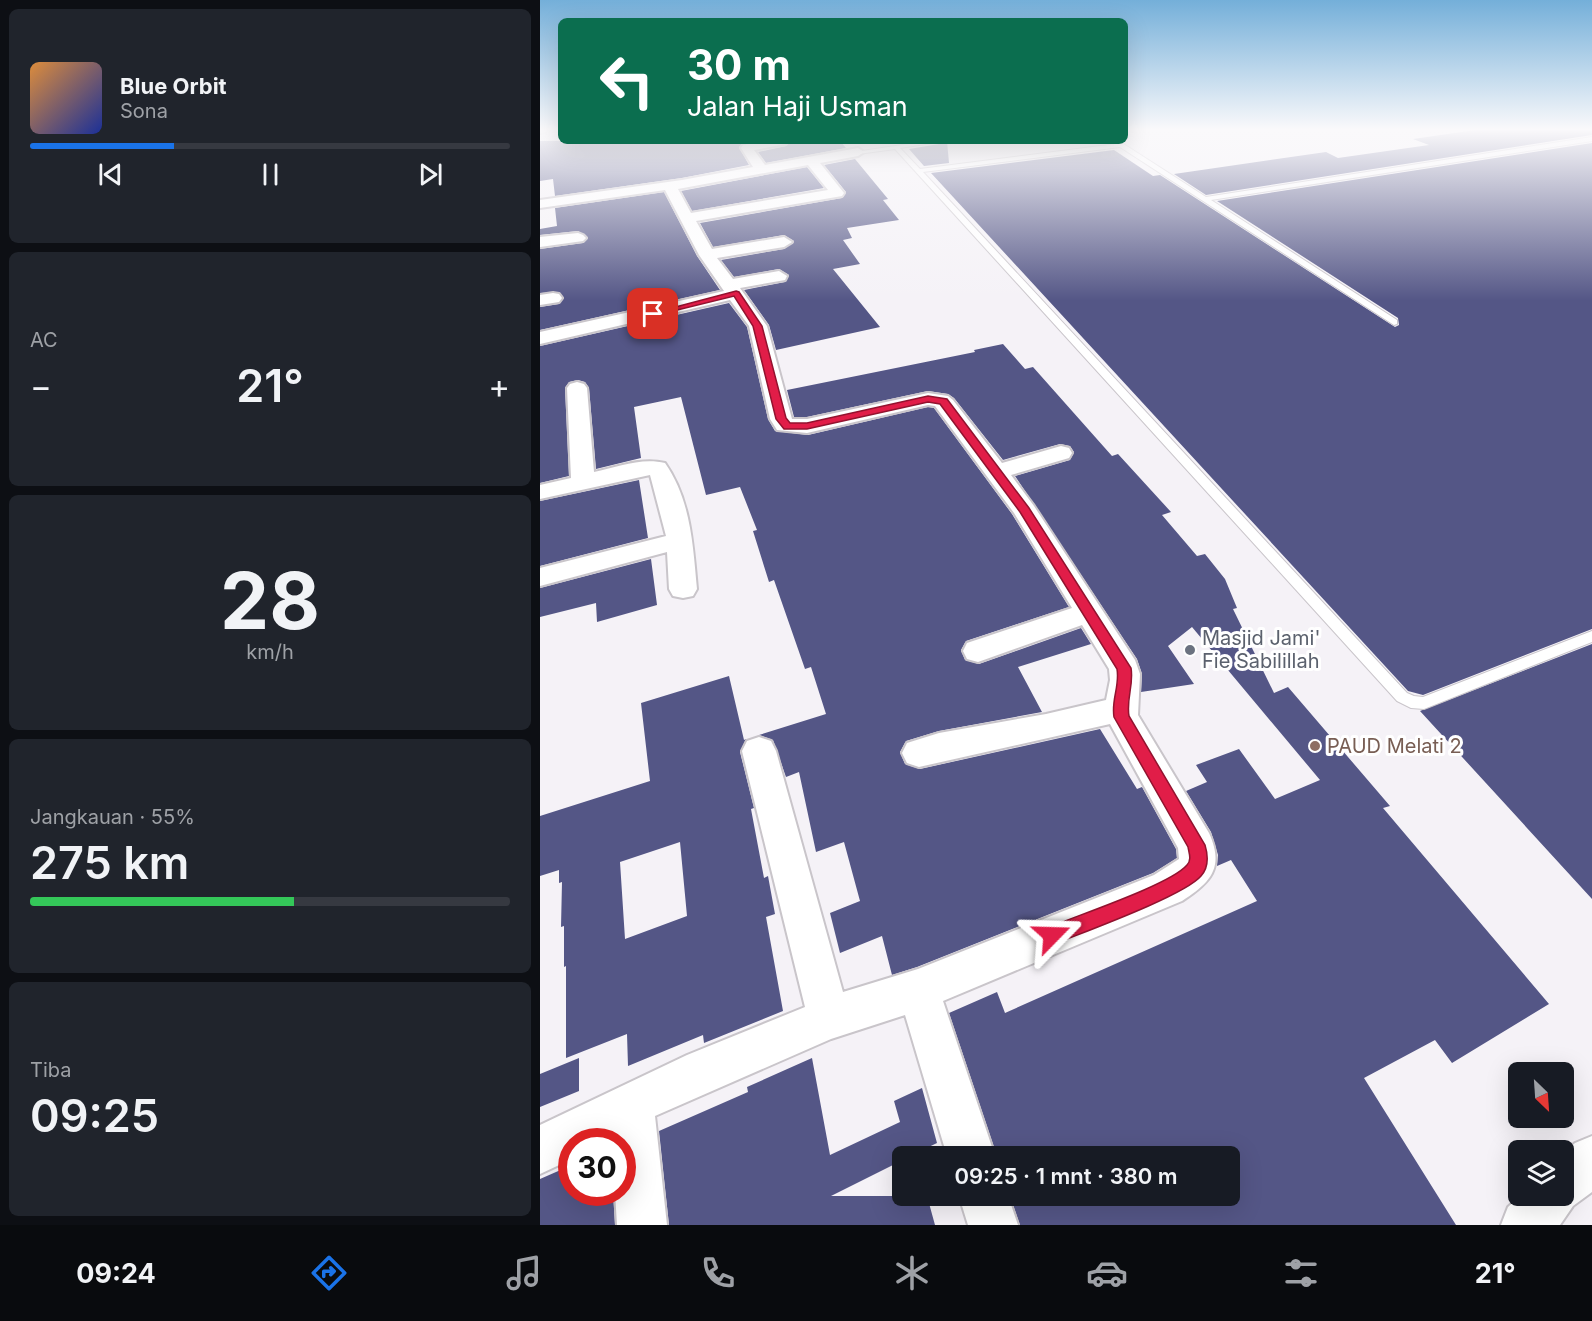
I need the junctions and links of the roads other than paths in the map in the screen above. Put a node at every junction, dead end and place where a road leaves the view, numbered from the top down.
1 (659, 187) edge
2 (675, 187) edge
3 (832, 187) edge
4 (935, 187) edge
5 (1188, 187) edge
6 (1282, 187) edge
7 (1206, 199) junction
8 (540, 205) edge
9 (687, 218) junction
10 (578, 238) dead end
11 (540, 242) edge
12 (784, 242) dead end
13 (707, 255) junction
14 (779, 276) dead end
15 (733, 289) junction
16 (1394, 322) dead end
17 (540, 338) edge
18 (577, 388) dead end
19 (1060, 453) dead end
20 (997, 472) junction
21 (583, 482) junction
22 (540, 492) edge
23 (680, 541) junction
24 (540, 577) edge
25 (683, 589) dead end
26 (1087, 613) junction
27 (1592, 636) edge
28 (978, 651) dead end
29 (1120, 710) junction
30 (759, 751) dead end
31 (919, 753) dead end
32 (918, 990) junction
33 (829, 1018) junction
34 (631, 1104) junction
35 (968, 1146) edge
36 (540, 1150) edge
37 (1592, 1160) edge
38 (1574, 1176) edge
39 (987, 1206) edge
40 (1544, 1206) edge
41 (642, 1225) edge
42 (993, 1225) edge
43 (1526, 1225) edge

1 - 8 street
2 - 9 street
3 - 9 street
4 - 27 lane
5 - 7 lane
6 - 7 lane
7 - 16 lane
9 - 13 street
10 - 11 street
12 - 13 street
13 - 15 street
14 - 15 street
15 - 17 street
15 - 20 street
18 - 21 street
19 - 20 street
20 - 26 street
21 - 22 street
21 - 23 street
23 - 24 street
23 - 25 street
26 - 28 street
26 - 29 street
29 - 31 street
29 - 32 street
30 - 33 street
32 - 33 street
32 - 35 street
33 - 34 street
34 - 36 street
34 - 41 street
37 - 38 street
39 - 42 street
40 - 43 street

